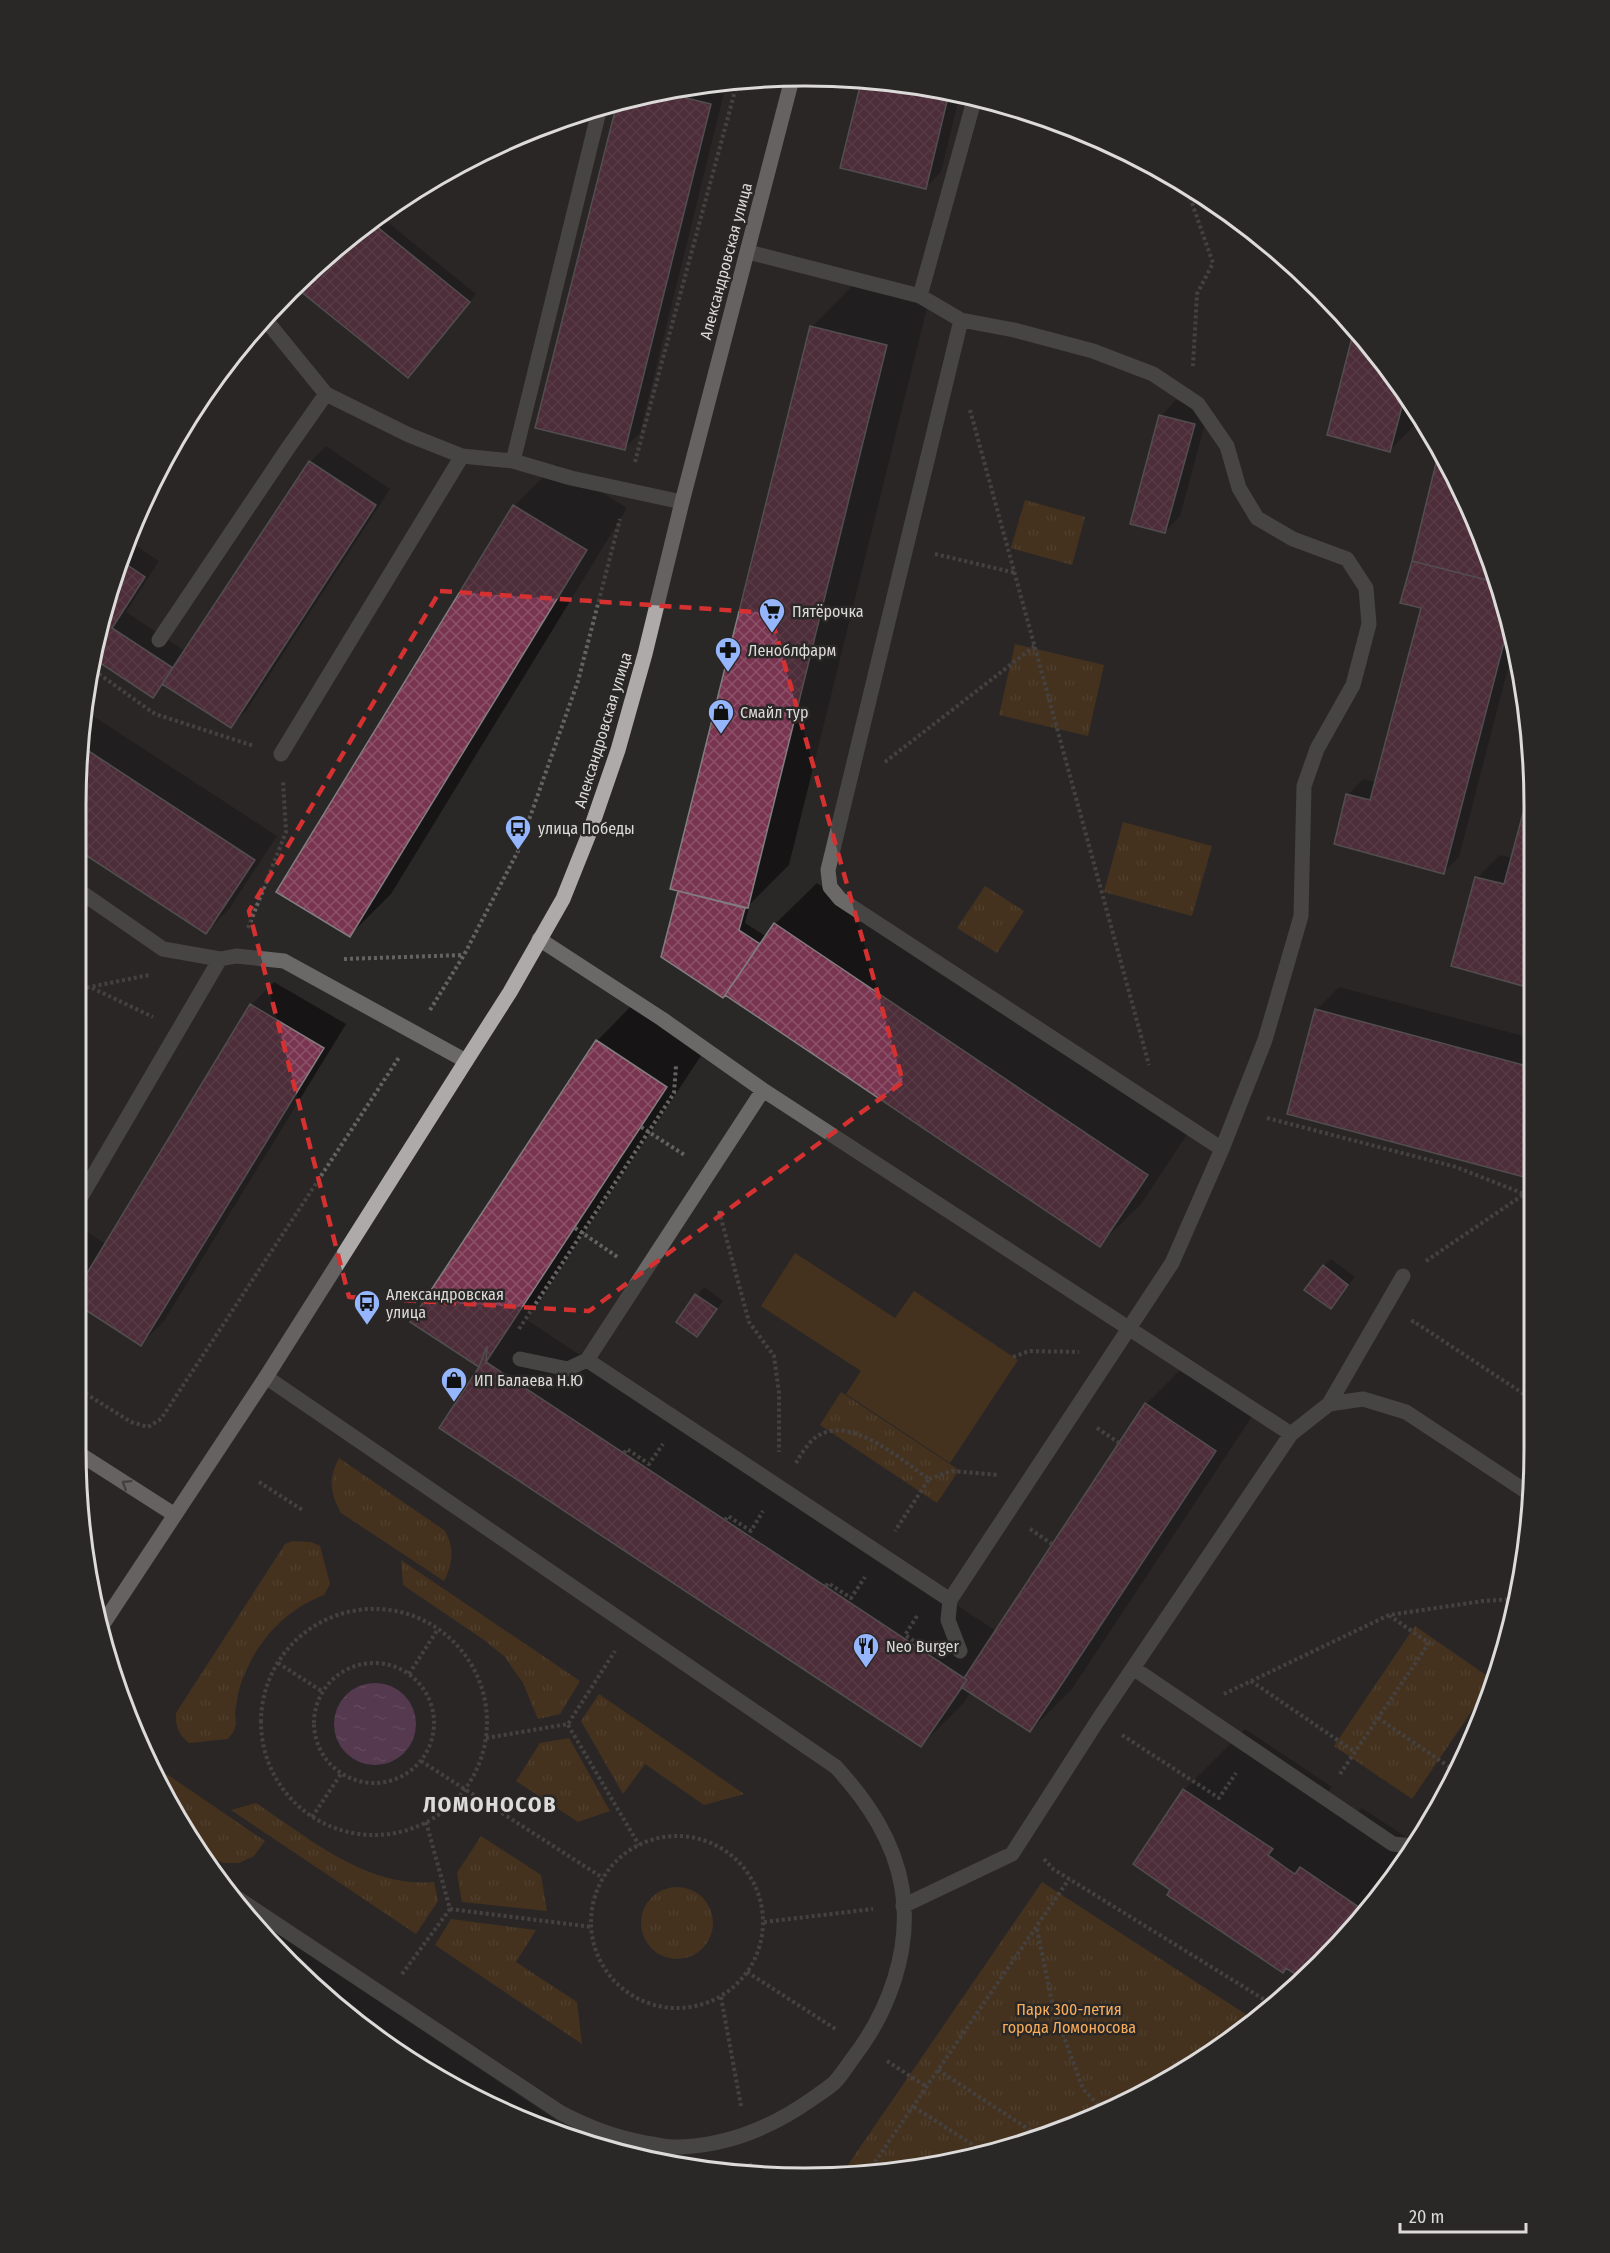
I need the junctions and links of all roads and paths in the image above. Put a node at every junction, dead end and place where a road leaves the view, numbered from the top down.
1 (790, 86) edge
2 (735, 89) edge
3 (973, 106) edge
4 (598, 117) edge
5 (1190, 198) edge
6 (747, 252) junction
7 (920, 296) junction
8 (961, 320) junction
9 (270, 325) edge
10 (951, 362) junction
11 (326, 394) junction
12 (1191, 399) junction
13 (462, 456) junction
14 (513, 461) junction
15 (627, 491) junction
16 (682, 502) junction
17 (906, 547) junction
18 (1016, 573) junction
19 (159, 640) dead end
20 (1036, 645) junction
21 (98, 673) edge
22 (281, 754) junction
23 (851, 773) junction
24 (86, 896) edge
25 (539, 939) junction
26 (464, 955) junction
27 (228, 958) junction
28 (340, 959) dead end
29 (91, 988) dead end
30 (179, 1030) junction
31 (416, 1032) junction
32 (466, 1061) junction
33 (762, 1090) junction
34 (674, 1093) dead end
35 (1161, 1110) junction
36 (1237, 1110) junction
37 (641, 1127) dead end
38 (649, 1132) junction
39 (1222, 1149) junction
40 (707, 1176) junction
41 (86, 1188) edge
42 (1523, 1195) joint
43 (575, 1228) dead end
44 (582, 1233) junction
45 (644, 1274) junction
46 (1403, 1276) joint
47 (1129, 1329) junction
48 (1407, 1330) dead end
49 (1116, 1351) junction
50 (1013, 1357) dead end
51 (520, 1359) joint
52 (587, 1360) junction
53 (266, 1377) junction
54 (86, 1394) edge
55 (1524, 1394) edge
56 (1329, 1404) junction
57 (1291, 1434) junction
58 (624, 1453) dead end
59 (86, 1458) edge
60 (642, 1459) dead end
61 (1031, 1477) junction
62 (929, 1479) junction
63 (259, 1482) dead end
64 (779, 1487) junction
65 (1523, 1489) edge
66 (304, 1511) dead end
67 (175, 1515) junction
68 (725, 1520) dead end
69 (743, 1526) dead end
70 (880, 1554) junction
71 (826, 1586) dead end
72 (844, 1593) dead end
73 (1508, 1599) edge
74 (950, 1600) junction
75 (105, 1614) edge
76 (1389, 1615) junction
77 (631, 1626) junction
78 (438, 1629) junction
79 (910, 1638) dead end
80 (926, 1649) dead end
81 (960, 1651) dead end
82 (278, 1663) junction
83 (1133, 1668) junction
84 (409, 1674) junction
85 (1251, 1681) junction
86 (323, 1692) junction
87 (1191, 1707) junction
88 (1378, 1718) junction
89 (1098, 1720) junction
90 (568, 1724) junction
91 (486, 1738) junction
92 (1355, 1752) junction
93 (421, 1761) junction
94 (1449, 1767) edge
95 (341, 1774) junction
96 (465, 1790) junction
97 (1324, 1797) junction
98 (1220, 1798) dead end
99 (312, 1817) junction
100 (426, 1822) junction
101 (1023, 1837) junction
102 (639, 1845) junction
103 (1405, 1845) edge
104 (603, 1878) junction
105 (1070, 1879) junction
106 (903, 1906) junction
107 (253, 1908) edge
108 (450, 1909) junction
109 (764, 1922) junction
110 (592, 1927) junction
111 (1037, 1928) junction
112 (385, 1996) junction
113 (721, 1997) junction
114 (1265, 2001) edge
115 (938, 2070) junction
116 (1098, 2105) edge
117 (914, 2106) junction
118 (1031, 2131) edge
119 (746, 2135) junction
120 (977, 2146) edge
121 (874, 2164) edge

1 - 6 main road, Александровская улица
2 - 15 path
3 - 7 street
4 - 14 street
5 - 12 path
6 - 7 street
6 - 16 main road, Александровская улица
7 - 8 street
8 - 10 street
8 - 12 street
9 - 11 street
10 - 17 street
10 - 18 path
11 - 13 street
11 - 19 street
12 - 36 street
13 - 14 street
13 - 22 street
14 - 15 street
15 - 16 street
15 - 26 path
16 - 25 main road, Александровская улица
17 - 18 path
17 - 23 street
18 - 20 path
20 - 23 path
20 - 35 path
21 - 22 path
22 - 27 path
23 - 35 street
24 - 27 street
25 - 32 main road, Александровская улица
25 - 33 street
26 - 28 path
26 - 31 path
27 - 30 street
27 - 31 street
29 - 30 path
30 - 41 street
31 - 32 street
31 - 54 path
32 - 53 main road, Александровская улица
33 - 40 street
33 - 47 street
34 - 38 path
35 - 39 street
36 - 39 street
36 - 42 path
37 - 38 path
38 - 40 path
38 - 44 path
39 - 47 street
40 - 45 street
40 - 64 path
42 - 46 path
43 - 44 path
44 - 45 path
44 - 51 path
45 - 52 street
46 - 56 street
47 - 49 street
47 - 57 street
48 - 55 path
49 - 50 path
49 - 61 street
51 - 52 street
52 - 64 street
53 - 67 main road, Александровская улица
53 - 77 street
56 - 57 street
56 - 65 street
57 - 83 street
58 - 60 path
67 -> 59 main road
61 - 62 path
61 - 74 street
62 - 64 path
62 - 70 path
63 - 66 path
64 - 70 street
67 - 75 main road, Александровская улица
68 - 69 path
70 - 74 street
71 - 72 path
73 - 76 path
74 - 81 street
76 - 85 path
76 - 88 path
77 - 90 path
77 - 106 street
78 - 82 path
78 - 84 path
78 - 91 path
79 - 80 path
82 - 86 path
82 - 99 path
83 - 87 street
83 - 89 street
84 - 86 path
84 - 93 path
85 - 87 path
85 - 92 path
86 - 95 path
87 - 97 street
88 - 92 path
88 - 94 path
89 - 98 path
89 - 101 street
90 - 91 path
90 - 102 path
91 - 96 path
92 - 97 path
93 - 95 path
93 - 96 path
95 - 99 path
96 - 100 path
96 - 104 path
97 - 103 street
99 - 100 path
100 - 108 path
101 - 105 path
101 - 106 street
102 - 104 path
102 - 109 path
104 - 110 path
105 - 111 path
105 - 114 path
106 - 109 path
106 - 119 street
107 - 112 street
108 - 110 path
108 - 112 path
109 - 113 path
110 - 113 path
111 - 115 path
111 - 116 path
112 - 119 street
113 - 119 path
115 - 117 path
115 - 118 path
117 - 120 path
117 - 121 path

